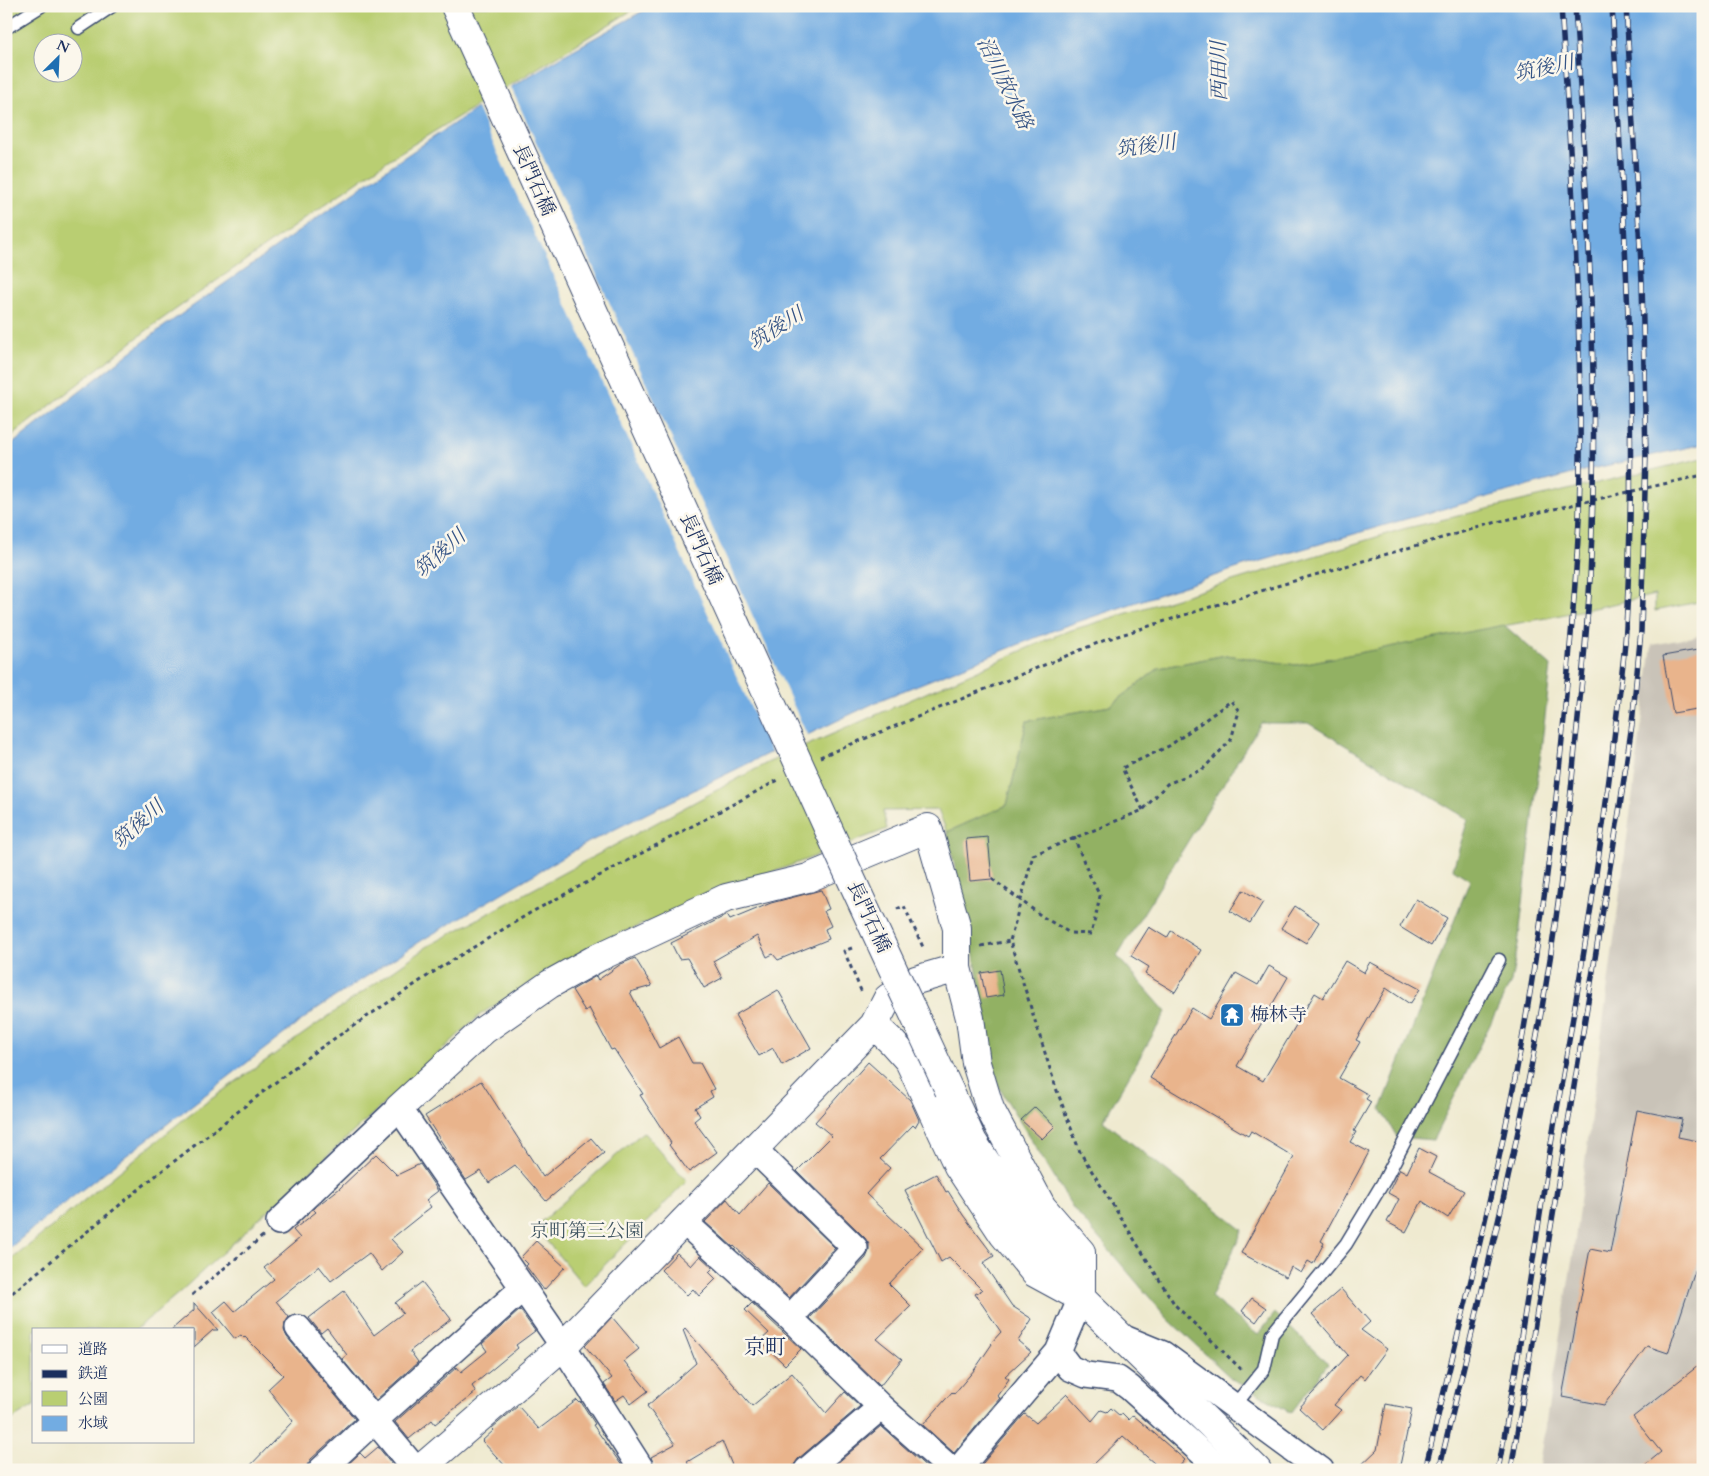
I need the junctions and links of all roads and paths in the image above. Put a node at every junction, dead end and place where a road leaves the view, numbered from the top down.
1 (41, 6) edge
2 (112, 6) edge
3 (455, 6) edge
4 (6, 28) edge
5 (79, 28) dead end
6 (1144, 810) junction
7 (1074, 837) junction
8 (992, 879) dead end
9 (1021, 900) junction
10 (897, 909) dead end
11 (923, 947) dead end
12 (852, 948) dead end
13 (1499, 960) dead end
14 (957, 968) junction
15 (863, 994) dead end
16 (874, 1025) junction
17 (399, 1108) junction
18 (754, 1149) junction
19 (683, 1221) junction
20 (279, 1222) joint
21 (523, 1288) junction
22 (192, 1295) dead end
23 (1081, 1298) junction
24 (790, 1318) junction
25 (298, 1328) dead end
26 (1117, 1335) junction
27 (563, 1346) junction
28 (1058, 1352) junction
29 (1254, 1382) junction
30 (1234, 1406) junction
31 (881, 1407) junction
32 (375, 1420) junction
33 (321, 1470) edge
34 (417, 1470) edge
35 (642, 1470) edge
36 (807, 1470) edge
37 (952, 1470) edge
38 (958, 1470) edge
39 (1221, 1470) edge
40 (1257, 1470) edge
41 (1321, 1470) edge

1 - 4 lane
2 - 5 lane
3 - 23 street, 長門石橋, bridge
6 - 6 path
6 - 7 path
7 - 9 path
7 - 9 path
8 - 9 path
9 - 29 path
10 - 11 path
12 - 15 path
13 - 29 lane
14 - 16 street
14 - 17 street
14 - 23 street
16 - 18 street
16 - 23 street
17 - 20 street
17 - 21 street
18 - 19 street
18 - 24 street
19 - 24 street
19 - 27 street
20 - 22 path
21 - 27 street
21 - 32 street
23 - 26 street
23 - 28 street
24 - 31 street
25 - 32 street
26 - 30 street
26 - 40 street
27 - 34 street
27 - 35 street
28 - 38 street
28 - 39 street
29 - 30 lane
30 - 41 street
31 - 36 street
31 - 37 street
32 - 33 street
32 - 34 street

